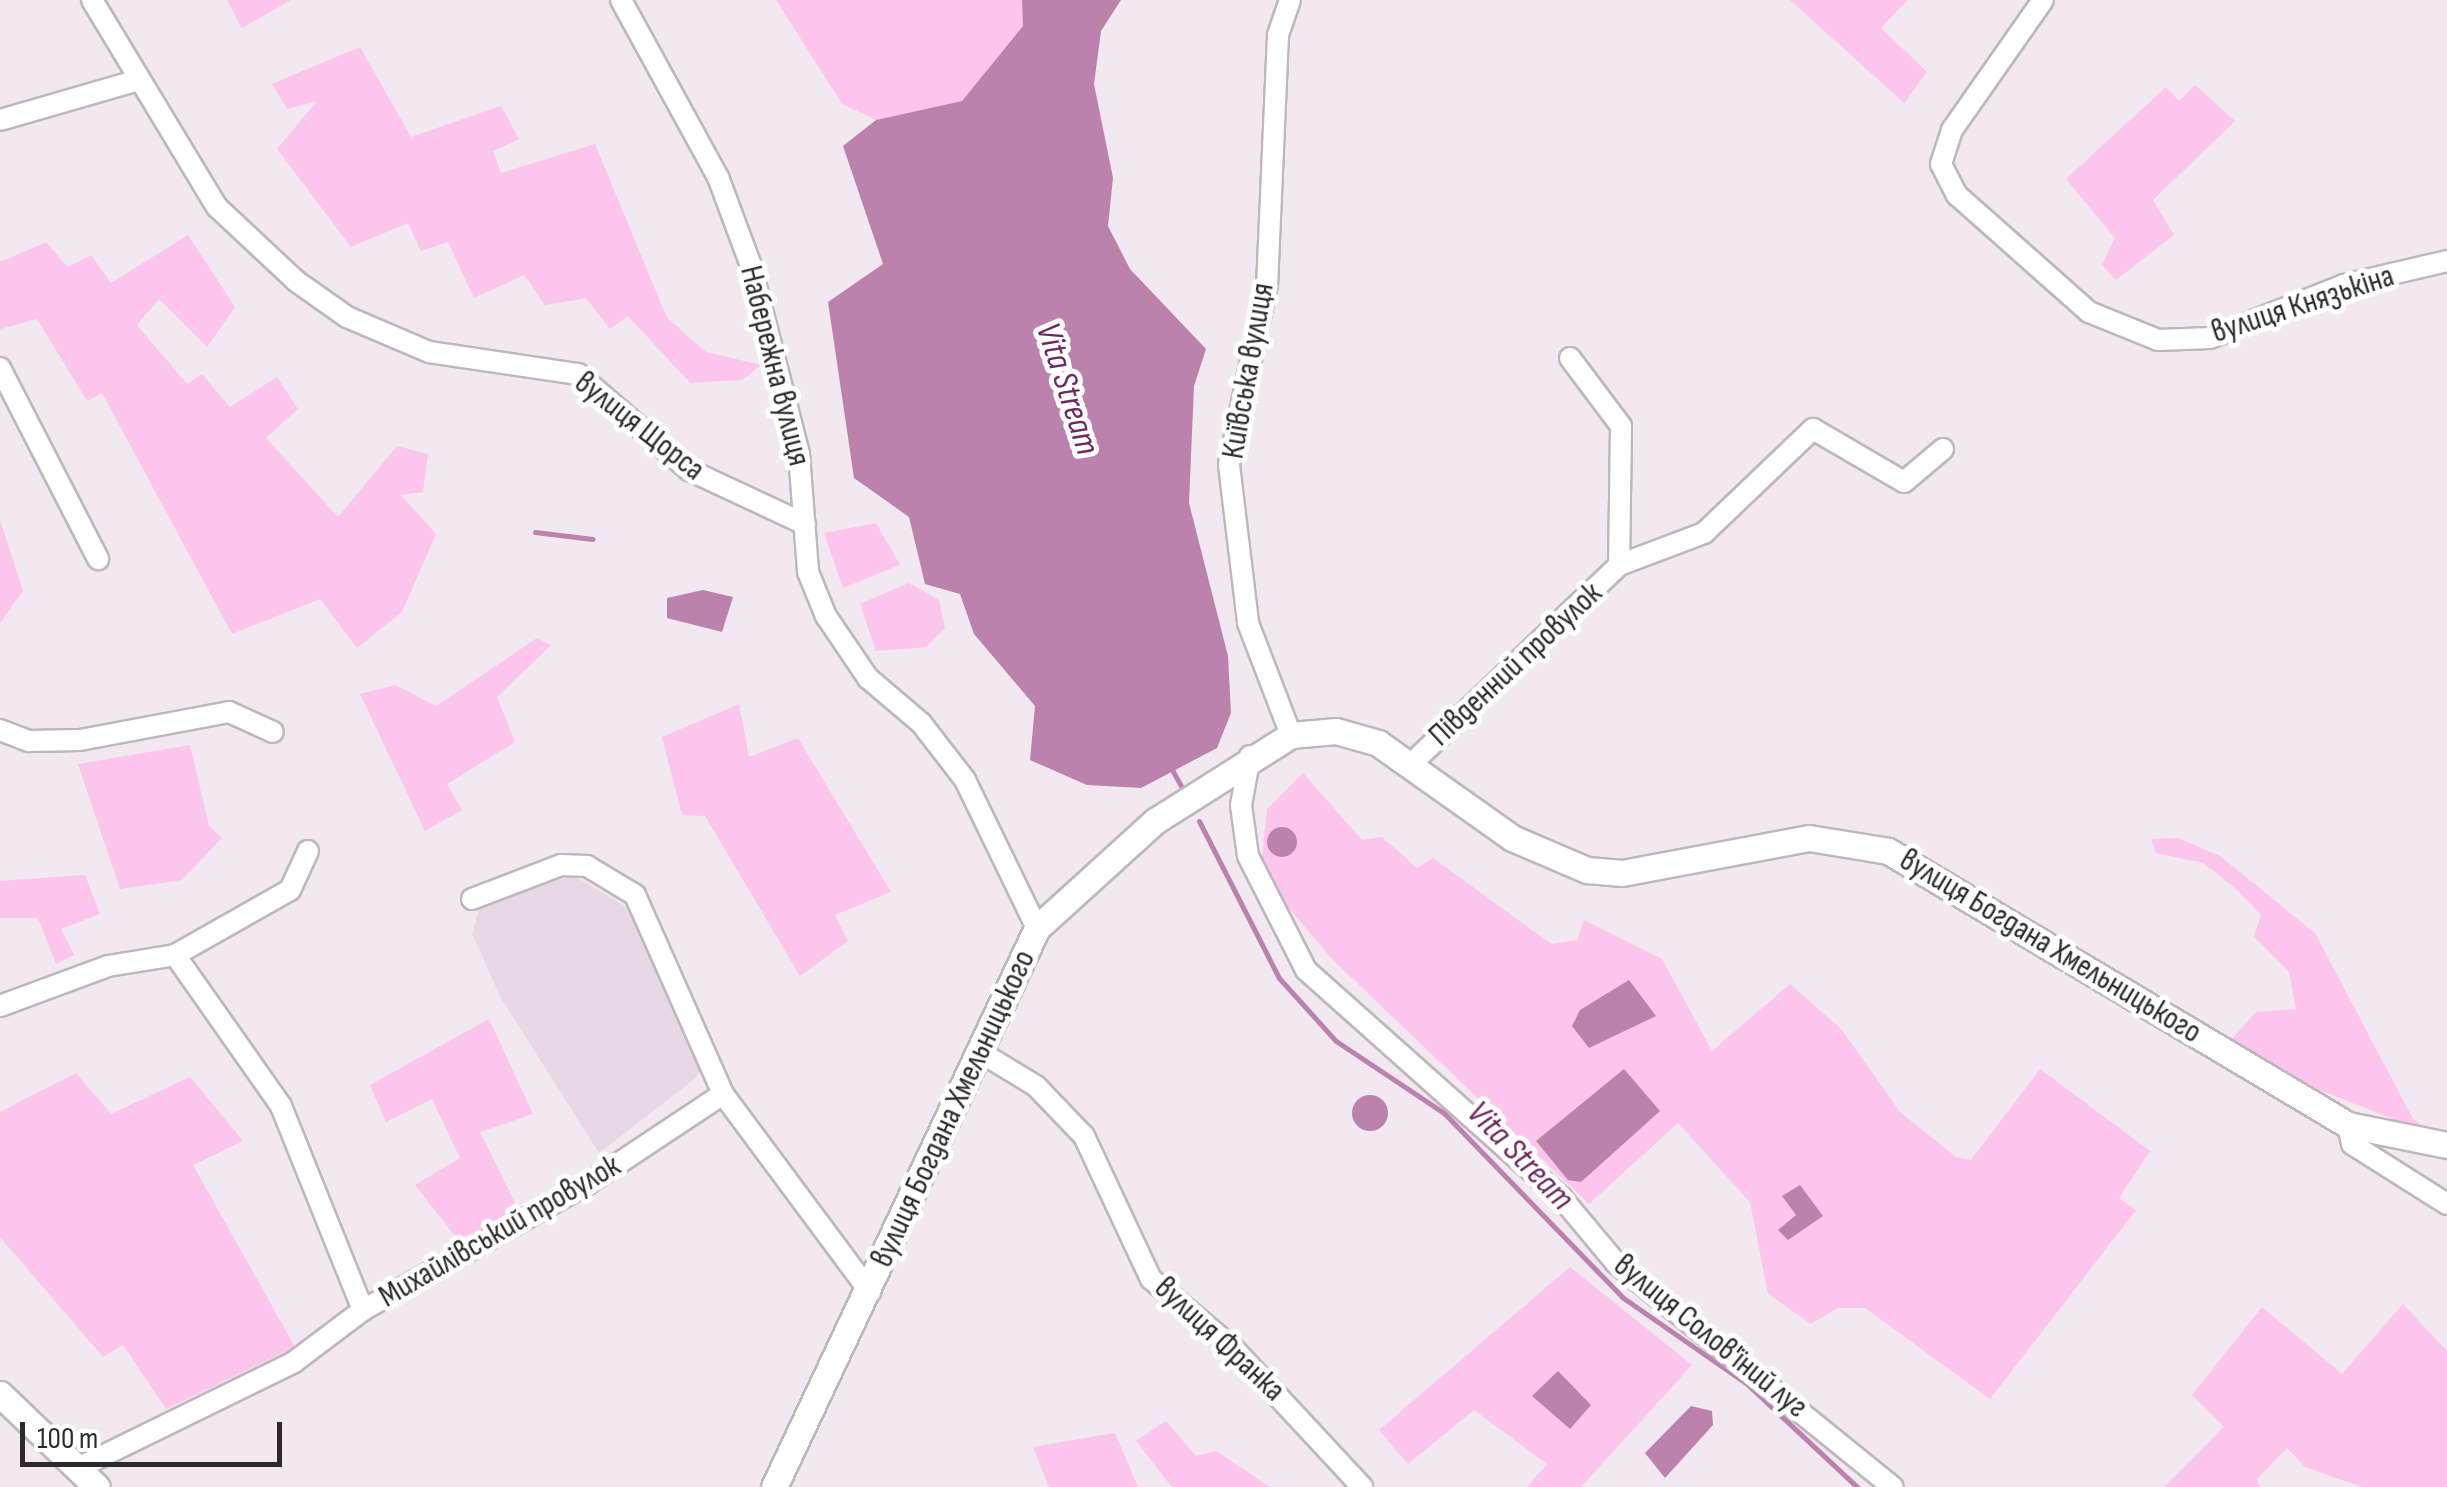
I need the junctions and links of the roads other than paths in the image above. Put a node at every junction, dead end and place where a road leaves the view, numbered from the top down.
1 (92, 0) edge
2 (621, 0) edge
3 (1290, 0) edge
4 (2043, 0) edge
5 (135, 81) junction
6 (0, 120) edge
7 (2447, 261) edge
8 (1570, 358) dead end
9 (0, 368) edge
10 (1943, 449) dead end
11 (805, 524) junction
12 (98, 559) dead end
13 (1619, 565) junction
14 (0, 730) edge
15 (274, 732) dead end
16 (1291, 736) junction
17 (1250, 756) junction
18 (1411, 764) junction
19 (308, 851) dead end
20 (472, 899) dead end
21 (1037, 928) junction
22 (175, 955) junction
23 (0, 1006) edge
24 (980, 1052) junction
25 (723, 1094) junction
26 (2348, 1125) junction
27 (2447, 1145) edge
28 (2447, 1204) edge
29 (870, 1292) junction
30 (363, 1310) junction
31 (0, 1394) edge
32 (78, 1468) junction
33 (98, 1487) edge
34 (774, 1487) edge
35 (1362, 1487) edge
36 (1893, 1487) edge

1 - 5 street, вулиця Щорса
2 - 11 street, Набережна вулиця
3 - 16 street, Київська вулиця
4 - 7 street, вулиця Князькіна
5 - 6 street
5 - 11 street, вулиця Щорса
8 - 13 street, Південний провулок
9 - 12 street
10 - 13 street, Південний провулок
11 - 21 street, Набережна вулиця
13 - 18 street, Південний провулок
14 - 15 street
16 - 17 street, вулиця Богдана Хмельницького
16 - 18 street, вулиця Богдана Хмельницького
17 - 21 street, вулиця Богдана Хмельницького
17 - 36 street, вулиця Солов'їний луг
18 - 26 street, вулиця Богдана Хмельницького
19 - 22 street
20 - 25 street
21 - 24 street, вулиця Богдана Хмельницького
22 - 23 street
22 - 30 street, Михайлівський провулок
24 - 29 street, вулиця Богдана Хмельницького
24 - 35 street, вулиця Франка
25 - 29 street
25 - 30 street, Михайлівський провулок
26 - 27 street, вулиця Богдана Хмельницького
26 - 28 street
29 - 34 street, вулиця Богдана Хмельницького
30 - 32 street
31 - 32 street
32 - 33 street

